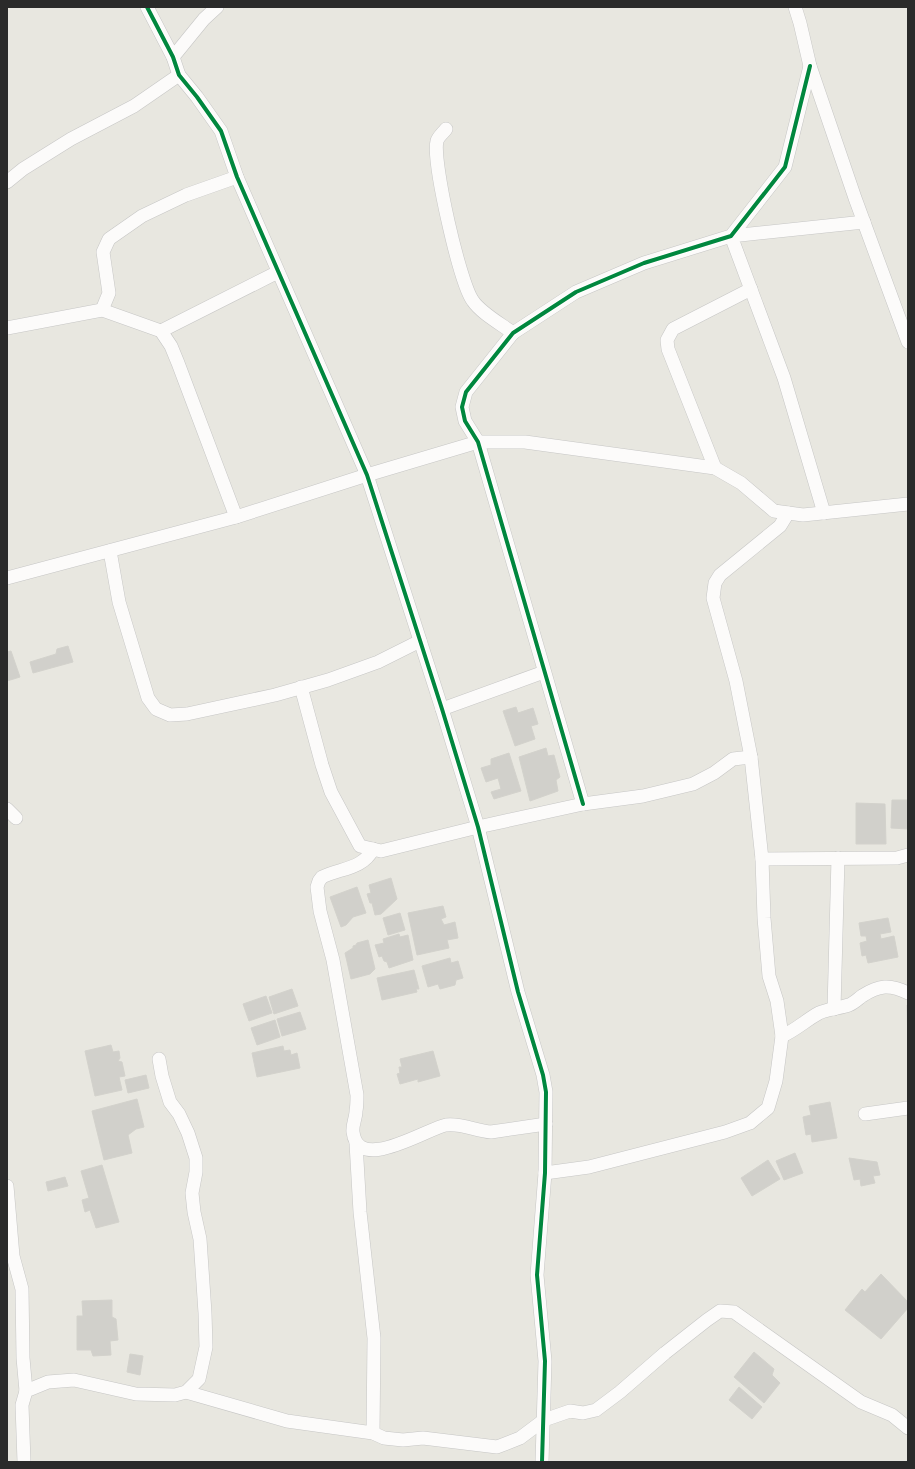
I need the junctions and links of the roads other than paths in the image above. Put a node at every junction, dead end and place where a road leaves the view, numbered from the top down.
1 (147, 7) edge
2 (217, 7) edge
3 (794, 7) edge
4 (173, 57) junction
5 (810, 66) junction
6 (179, 75) junction
7 (446, 129) dead end
8 (236, 176) junction
9 (7, 182) edge
10 (864, 222) junction
11 (731, 236) junction
12 (278, 272) junction
13 (751, 289) junction
14 (102, 310) junction
15 (7, 328) edge
16 (161, 331) junction
17 (513, 333) junction
18 (908, 342) edge
19 (478, 442) junction
20 (715, 468) junction
21 (367, 475) junction
22 (908, 504) edge
23 (788, 513) junction
24 (824, 513) junction
25 (236, 517) junction
26 (110, 550) junction
27 (7, 578) edge
28 (420, 641) junction
29 (544, 672) junction
30 (301, 687) junction
31 (442, 709) junction
32 (751, 757) junction
33 (583, 804) junction
34 (478, 826) junction
35 (373, 849) junction
36 (908, 855) edge
37 (838, 858) junction
38 (762, 859) junction
39 (908, 993) edge
40 (834, 1009) junction
41 (782, 1036) junction
42 (159, 1059) dead end
43 (908, 1108) edge
44 (865, 1114) dead end
45 (546, 1124) junction
46 (356, 1142) junction
47 (545, 1173) junction
48 (7, 1186) edge
49 (26, 1391) junction
50 (186, 1392) junction
51 (544, 1420) junction
52 (908, 1428) edge
53 (373, 1432) junction
54 (24, 1462) edge
55 (542, 1462) edge

1 - 4 street
2 - 4 street
3 - 5 street
4 - 6 street
5 - 10 street
5 - 11 street
6 - 8 street
6 - 9 street
7 - 17 street
8 - 12 street
8 - 14 street
10 - 11 street
10 - 18 street
11 - 13 street
11 - 17 street
12 - 16 street
12 - 21 street
13 - 20 street
13 - 24 street
14 - 15 street
14 - 16 street
16 - 25 street
17 - 19 street
19 - 20 street
19 - 21 street
19 - 29 street
20 - 23 street
21 - 25 street
21 - 28 street
22 - 24 street
23 - 24 street
23 - 32 street
25 - 26 street
26 - 27 street
26 - 30 street
28 - 30 street
28 - 31 street
29 - 31 street
29 - 33 street
30 - 35 street
31 - 34 street
32 - 33 street
32 - 38 street
33 - 34 street
34 - 35 street
34 - 45 street
35 - 46 street
36 - 37 street
37 - 38 street
37 - 40 street
38 - 41 street
39 - 40 street
40 - 41 street
41 - 47 street
42 - 50 street
43 - 44 street
45 - 46 street
45 - 47 street
46 - 53 street
47 - 51 street
48 - 49 street
49 - 50 street
49 - 54 street
50 - 53 street
51 - 52 street
51 - 53 street
51 - 55 street

